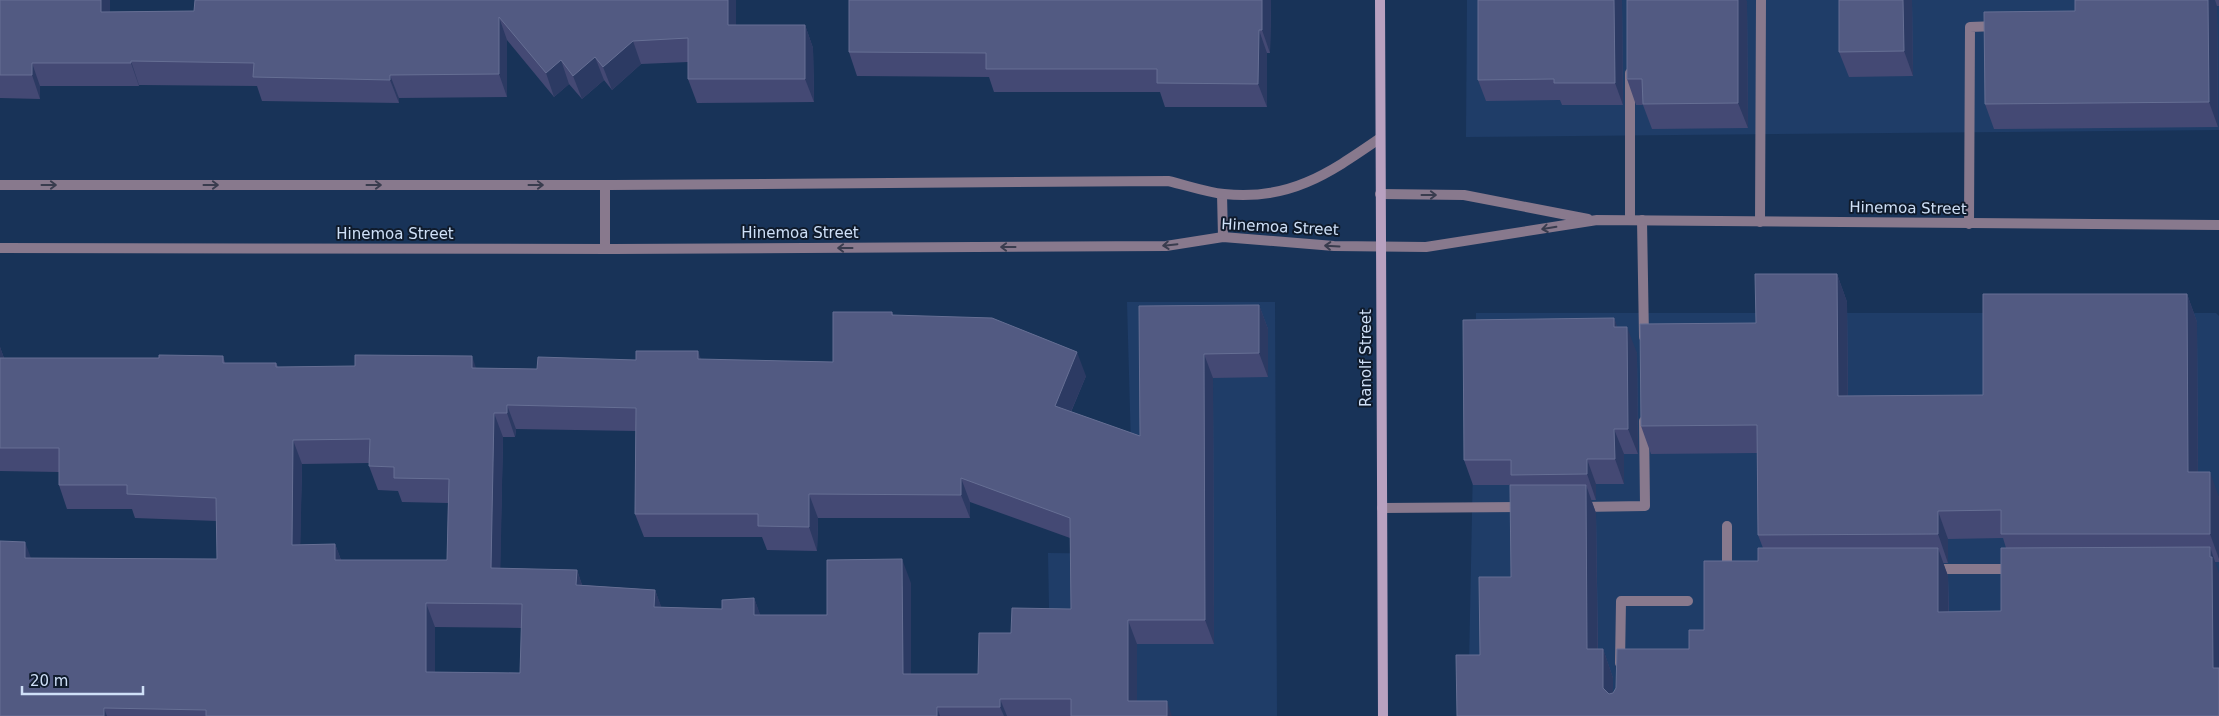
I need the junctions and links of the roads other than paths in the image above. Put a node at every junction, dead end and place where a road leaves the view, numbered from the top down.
1 (1380, 0) edge
2 (1761, 0) edge
3 (2008, 26) edge
4 (1630, 67) edge
5 (1379, 139) junction
6 (0, 185) edge
7 (605, 185) junction
8 (1222, 194) junction
9 (1380, 194) junction
10 (1597, 220) junction
11 (1630, 220) junction
12 (1642, 220) junction
13 (1760, 222) junction
14 (1969, 224) junction
15 (2219, 226) edge
16 (1223, 237) junction
17 (1380, 247) junction
18 (0, 248) edge
19 (605, 249) junction
20 (1644, 350) edge
21 (1644, 408) edge
22 (1530, 507) edge
23 (1568, 507) edge
24 (1382, 508) junction
25 (1727, 526) dead end
26 (1924, 569) edge
27 (2022, 569) edge
28 (1737, 570) edge
29 (1688, 600) dead end
30 (1620, 678) edge
31 (1384, 716) edge

1 - 5 main road, Ranolf Street
2 - 13 street
3 - 14 street
4 - 11 street
5 - 8 street, Hinemoa Street
5 - 9 main road, Ranolf Street
6 -> 7 street, Hinemoa Street
7 - 8 street, Hinemoa Street
7 - 19 street
8 - 16 street
9 -> 10 street, Hinemoa Street
9 - 17 main road, Ranolf Street
10 - 11 street, Hinemoa Street
10 -> 17 street, Hinemoa Street
11 - 12 street, Hinemoa Street
12 - 13 street, Hinemoa Street
12 - 20 street
13 - 14 street, Hinemoa Street
14 - 15 street, Hinemoa Street
17 -> 16 street, Hinemoa Street
16 -> 19 street, Hinemoa Street
17 - 24 main road, Ranolf Street
18 - 19 street, Hinemoa Street
21 - 23 street
22 - 24 street
24 - 31 main road, Ranolf Street
25 - 28 street
26 - 27 street
29 - 30 street

